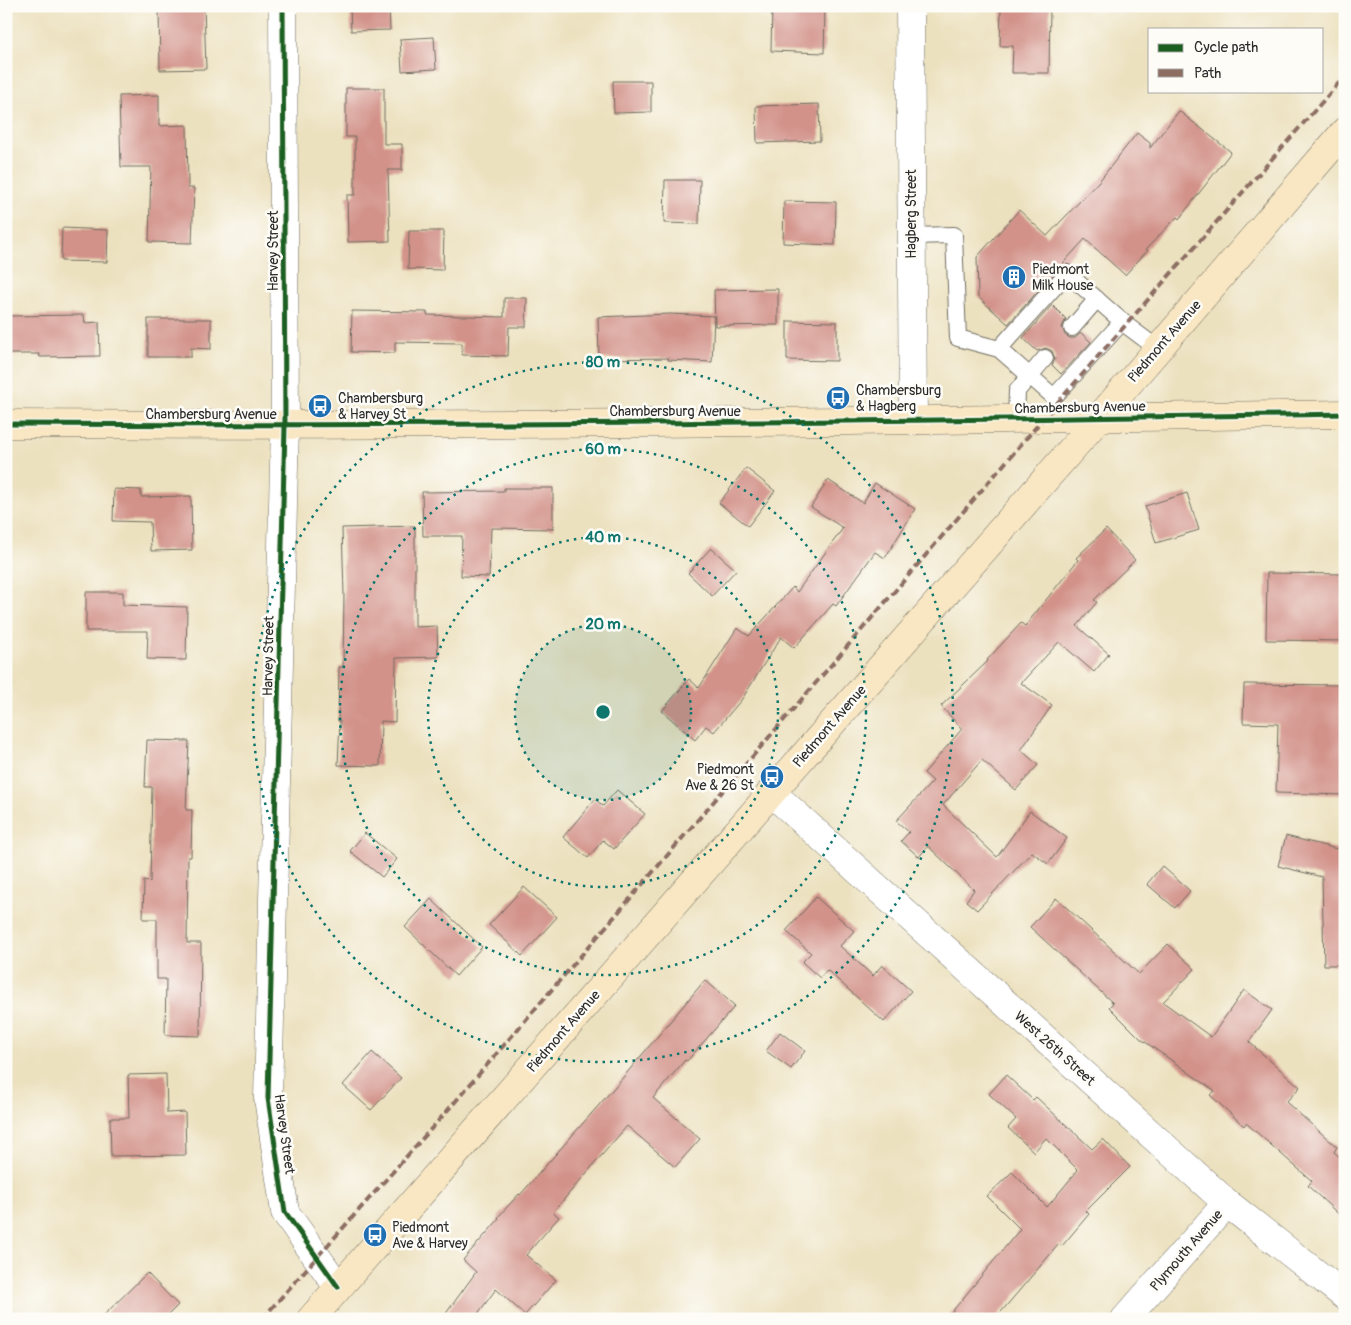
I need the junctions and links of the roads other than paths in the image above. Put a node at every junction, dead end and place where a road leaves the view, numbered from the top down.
1 (283, 6) edge
2 (910, 6) edge
3 (1345, 131) edge
4 (910, 236) junction
5 (1097, 299) junction
6 (1123, 321) junction
7 (1072, 328) dead end
8 (999, 349) junction
9 (1158, 349) junction
10 (1045, 358) dead end
11 (1029, 375) junction
12 (1345, 414) edge
13 (1099, 418) junction
14 (1016, 419) junction
15 (913, 421) junction
16 (6, 424) edge
17 (285, 426) junction
18 (771, 792) junction
19 (1227, 1203) junction
20 (338, 1287) junction
21 (1345, 1296) edge
22 (311, 1319) edge
23 (1125, 1319) edge

1 - 17 street, Harvey Street
2 - 4 street, Hagberg Street
3 - 9 main road, Piedmont Avenue
4 - 8 lane
4 - 15 street, Hagberg Street
5 - 6 lane
5 - 7 lane
5 - 8 lane
6 - 9 lane
6 - 11 lane
8 - 11 lane
9 - 13 main road, Piedmont Avenue
10 - 11 lane
11 - 14 lane
12 - 13 main road, Chambersburg Avenue
13 - 14 main road, Chambersburg Avenue
13 - 18 main road, Piedmont Avenue
14 - 15 main road, Chambersburg Avenue
15 - 17 main road, Chambersburg Avenue
16 - 17 main road, Chambersburg Avenue
17 - 20 street, Harvey Street
18 - 19 street, West 26th Street
18 - 20 main road, Piedmont Avenue
19 - 21 street, West 26th Street
19 - 23 street, Plymouth Avenue
20 - 22 main road, Piedmont Avenue

